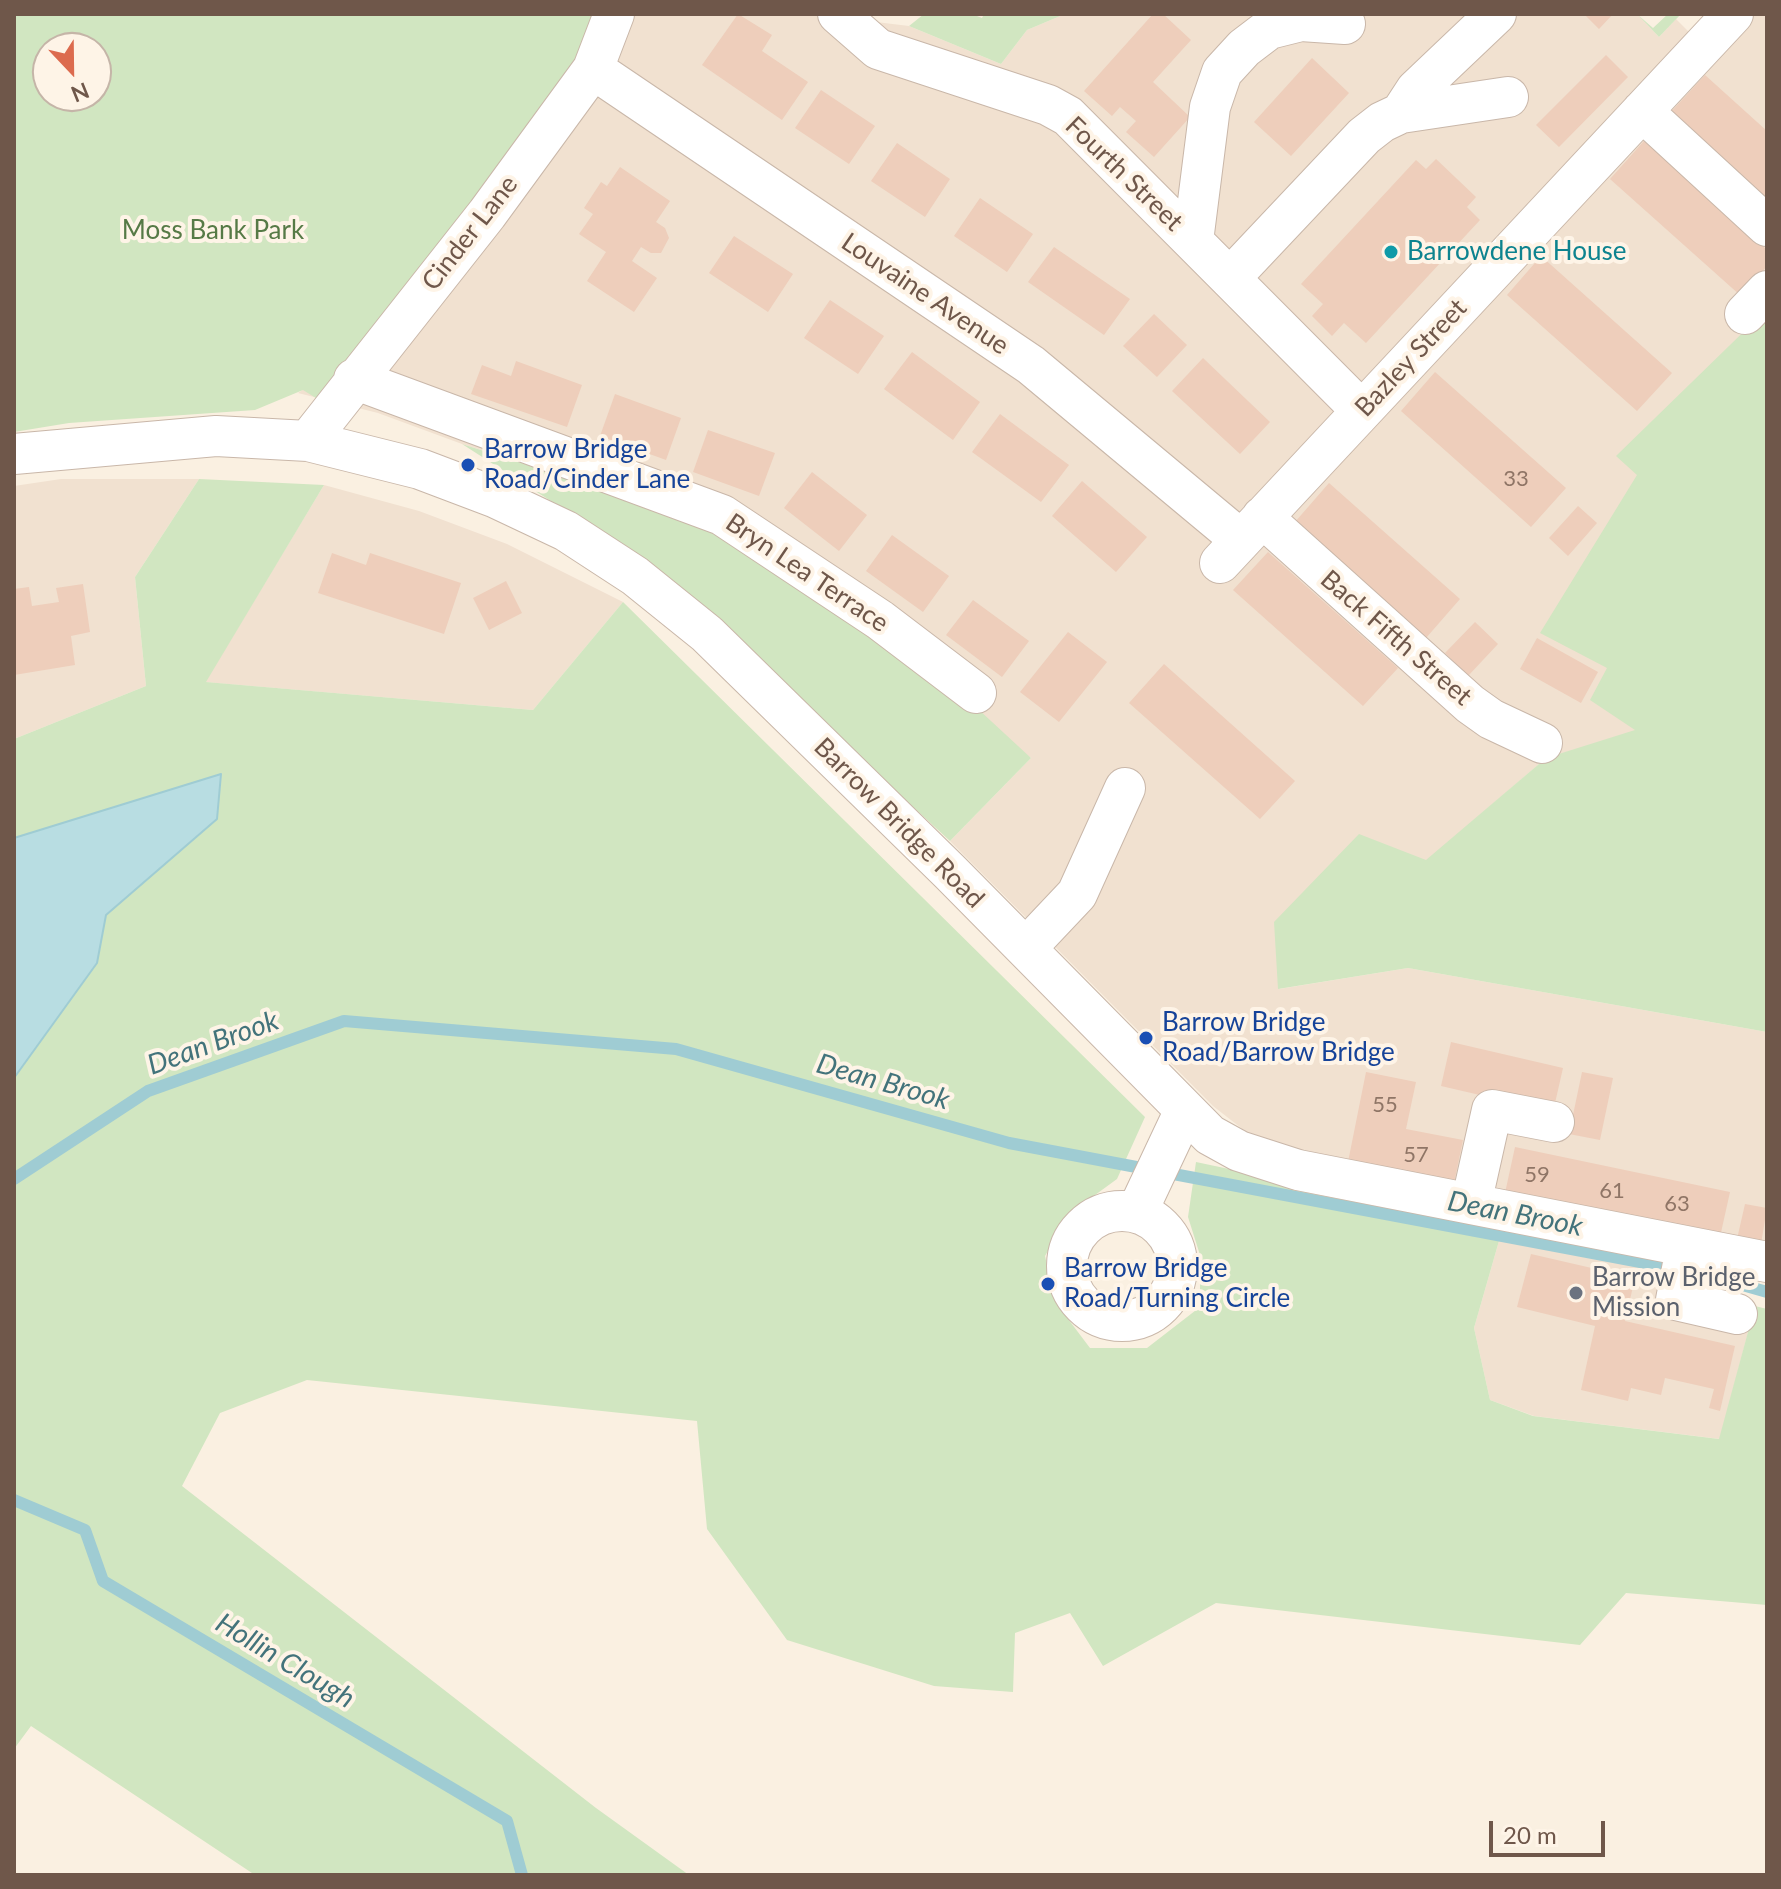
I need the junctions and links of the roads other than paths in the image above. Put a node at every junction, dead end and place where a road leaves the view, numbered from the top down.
1 (614, 14) edge
2 (838, 14) edge
3 (1496, 14) edge
4 (1733, 14) edge
5 (1345, 24) dead end
6 (593, 69) junction
7 (1508, 97) dead end
8 (1642, 111) junction
9 (1401, 113) junction
10 (1767, 226) edge
11 (1193, 241) junction
12 (1230, 278) junction
13 (354, 379) junction
14 (1362, 411) junction
15 (308, 441) junction
16 (14, 454) edge
17 (1241, 540) junction
18 (976, 693) dead end
19 (1542, 743) dead end
20 (1125, 788) dead end
21 (1026, 948) junction
22 (1554, 1122) dead end
23 (1179, 1123) junction
24 (1144, 1199) dead end
25 (1471, 1204) junction
26 (1686, 1248) junction
27 (1767, 1262) edge
28 (1737, 1314) dead end

1 - 6 street, Cinder Lane
2 - 11 street, Fourth Street
3 - 9 street
4 - 8 street, Bazley Street
5 - 11 street
6 - 13 street, Cinder Lane
6 - 17 street, Louvaine Avenue
7 - 9 street
8 - 10 street
8 - 14 street, Bazley Street
9 - 12 street
11 - 12 street, Fourth Street
12 - 14 street, Fourth Street
13 - 15 street, Cinder Lane
13 - 18 street, Bryn Lea Terrace
14 - 17 street, Bazley Street
15 - 16 street, Barrow Bridge Road
15 - 21 street, Barrow Bridge Road
17 - 19 street, Back Fifth Street
20 - 21 street
21 - 23 street, Barrow Bridge Road
22 - 25 street
23 - 24 street
23 - 25 street, Barrow Bridge Road
25 - 26 street, Barrow Bridge Road
26 - 27 street, Barrow Bridge Road
26 - 28 street

